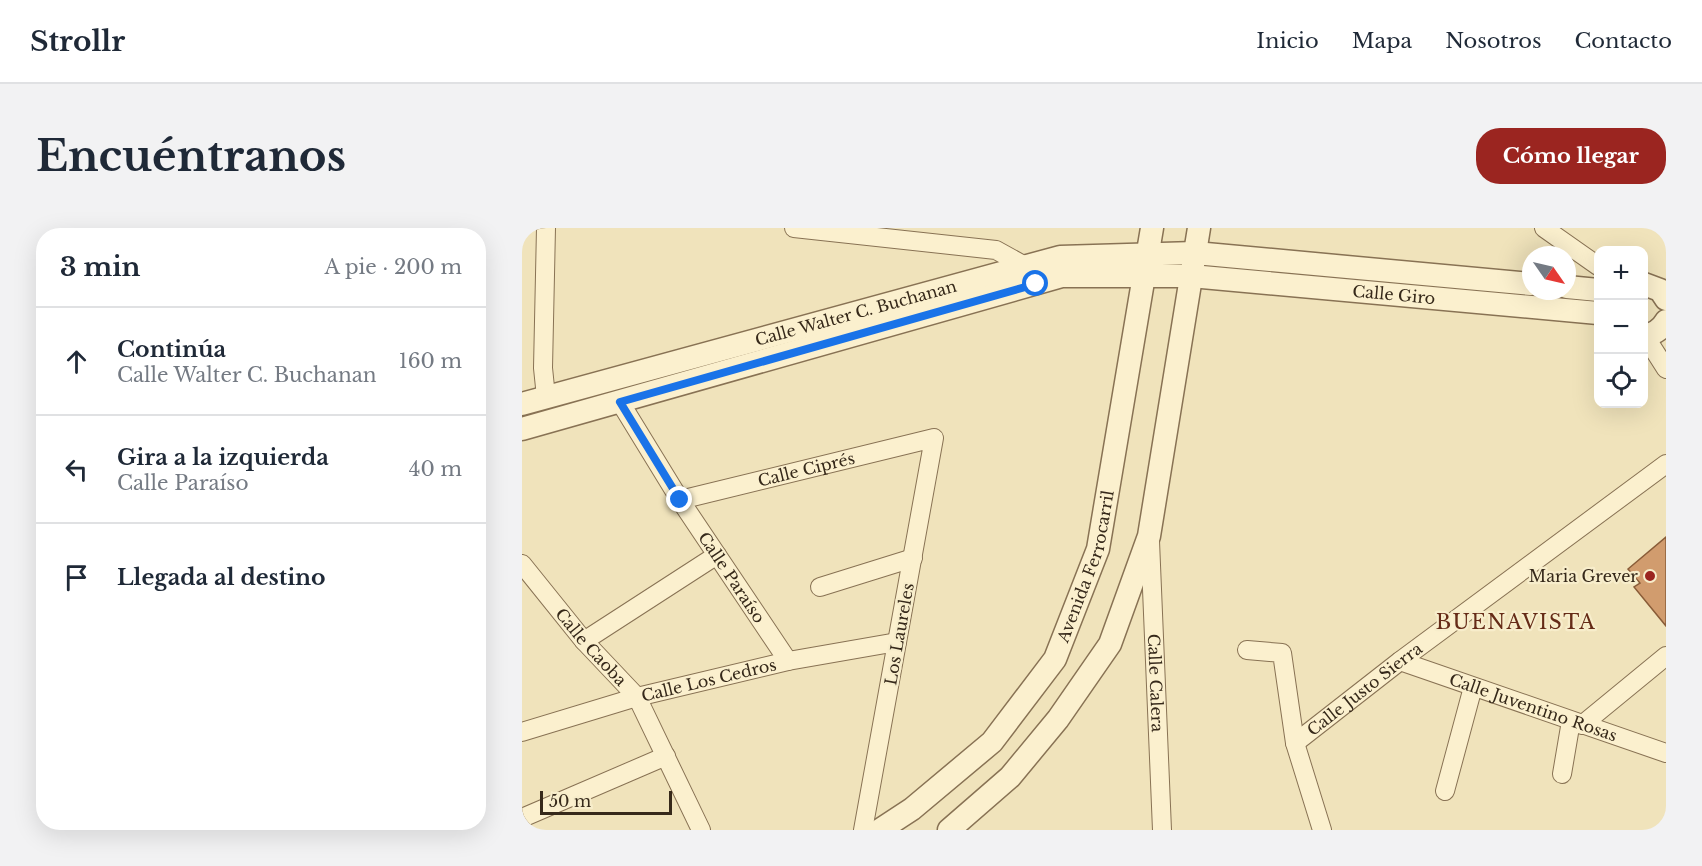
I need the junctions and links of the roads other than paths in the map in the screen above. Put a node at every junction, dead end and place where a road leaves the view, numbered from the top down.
1 (546, 228) edge
2 (794, 228) edge
3 (1152, 228) edge
4 (1199, 228) edge
5 (1544, 228) edge
6 (1195, 253) junction
7 (1594, 263) edge
8 (1145, 265) junction
9 (1030, 275) junction
10 (1191, 276) junction
11 (1522, 283) edge
12 (1576, 288) edge
13 (1594, 290) edge
14 (1594, 313) edge
15 (1666, 321) edge
16 (1648, 334) edge
17 (1648, 342) edge
18 (1666, 369) edge
19 (546, 397) junction
20 (620, 402) junction
21 (522, 404) edge
22 (522, 429) edge
23 (934, 438) joint
24 (1666, 464) edge
25 (680, 500) junction
26 (1149, 536) junction
27 (717, 555) junction
28 (913, 558) junction
29 (522, 564) edge
30 (820, 587) dead end
31 (584, 641) junction
32 (897, 642) junction
33 (1248, 650) dead end
34 (1666, 656) edge
35 (788, 661) junction
36 (1400, 661) junction
37 (1473, 687) junction
38 (637, 697) junction
39 (1577, 723) junction
40 (522, 732) edge
41 (1295, 744) junction
42 (1666, 753) edge
43 (666, 756) junction
44 (1562, 774) dead end
45 (1445, 791) dead end
46 (522, 818) edge
47 (700, 830) edge
48 (863, 830) edge
49 (880, 830) edge
50 (949, 830) edge
51 (1162, 830) edge
52 (1322, 830) edge

1 - 19 street
2 - 9 street
3 - 8 street, Avenida Ferrocarril
4 - 6 street
5 - 7 street
6 - 8 street, Calle Walter C. Buchanan
6 - 10 street
6 - 11 street, Calle Giro
8 - 9 street, Calle Walter C. Buchanan
8 - 10 street, Calle Walter C. Buchanan
8 - 49 street, Avenida Ferrocarril
9 - 19 street, Calle Walter C. Buchanan
9 - 20 street, Calle Walter C. Buchanan
10 - 14 street, Calle Giro
10 - 26 street
12 - 13 street
15 - 16 street
17 - 18 street
19 - 21 street, Calle Walter C. Buchanan
20 - 22 street, Calle Walter C. Buchanan
20 - 25 street, Calle Paraíso
23 - 25 street, Calle Ciprés
23 - 28 street, Los Laureles
24 - 36 street, Calle Justo Sierra
25 - 27 street, Calle Paraíso
26 - 50 street
26 - 51 street, Calle Calera
27 - 31 street
27 - 35 street, Calle Paraíso
28 - 30 street
28 - 32 street, Los Laureles
29 - 31 street, Calle Caoba
31 - 38 street, Calle Caoba
32 - 35 street, Calle Los Cedros
32 - 48 street, Los Laureles
33 - 41 street
34 - 39 street
35 - 38 street, Calle Los Cedros
36 - 37 street, Calle Juventino Rosas
36 - 41 street, Calle Justo Sierra
37 - 39 street, Calle Juventino Rosas
37 - 45 street
38 - 40 street, Calle Los Cedros
38 - 43 street, Calle Caoba
39 - 42 street, Calle Juventino Rosas
39 - 44 street
41 - 52 street
43 - 46 street
43 - 47 street, Calle Caoba

